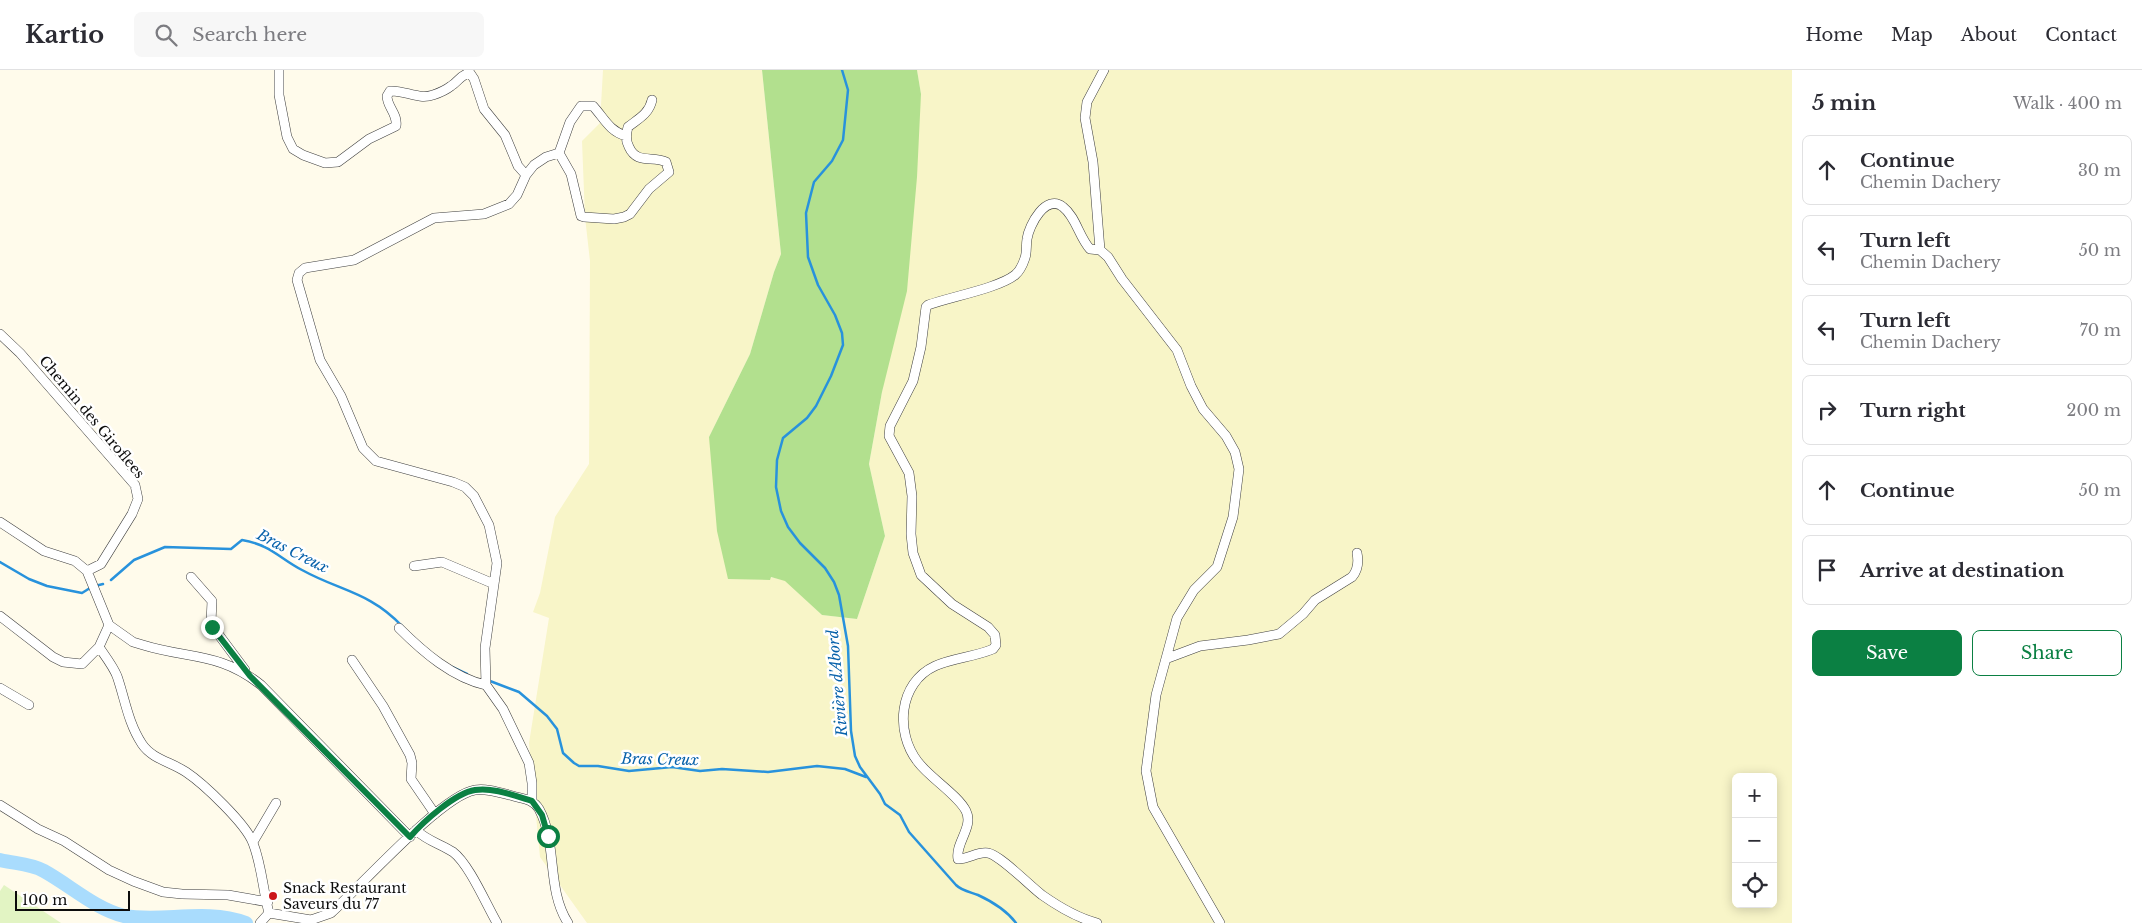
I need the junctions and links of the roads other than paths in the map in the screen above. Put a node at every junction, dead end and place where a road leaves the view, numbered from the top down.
1 (279, 70) edge
2 (1104, 70) edge
3 (471, 72) edge
4 (652, 100) dead end
5 (626, 136) junction
6 (559, 153) junction
7 (526, 174) junction
8 (1100, 250) junction
9 (0, 334) edge
10 (0, 522) edge
11 (1357, 553) dead end
12 (414, 566) dead end
13 (87, 571) junction
14 (191, 577) dead end
15 (494, 584) junction
16 (0, 616) edge
17 (109, 625) junction
18 (399, 628) dead end
19 (99, 647) junction
20 (1168, 658) junction
21 (352, 660) dead end
22 (250, 676) junction
23 (486, 684) junction
24 (0, 688) edge
25 (29, 705) dead end
26 (532, 801) junction
27 (276, 803) dead end
28 (0, 805) edge
29 (435, 814) junction
30 (413, 834) junction
31 (253, 842) junction
32 (268, 902) junction
33 (265, 918) edge
34 (321, 920) edge
35 (497, 923) edge
36 (568, 923) edge
37 (1097, 923) edge
38 (1220, 923) edge

1 - 3 street
2 - 8 street
3 - 7 street
4 - 5 street
5 - 6 street
5 - 6 street
6 - 7 street
7 - 15 street
8 - 20 street
8 - 37 street
9 - 13 street, Chemin des Giroflees
10 - 13 street
11 - 20 street
12 - 15 street
13 - 17 street
14 - 22 street
15 - 23 street
16 - 19 street
17 - 19 street
17 - 22 street
18 - 23 street
19 - 31 street
20 - 38 street
21 - 29 street
22 - 30 street
23 - 26 street
24 - 25 street
26 - 29 street
26 - 36 street
27 - 31 street
28 - 32 street
29 - 30 street
30 - 34 street
30 - 35 street
31 - 32 street
32 - 33 street
33 - 34 street

